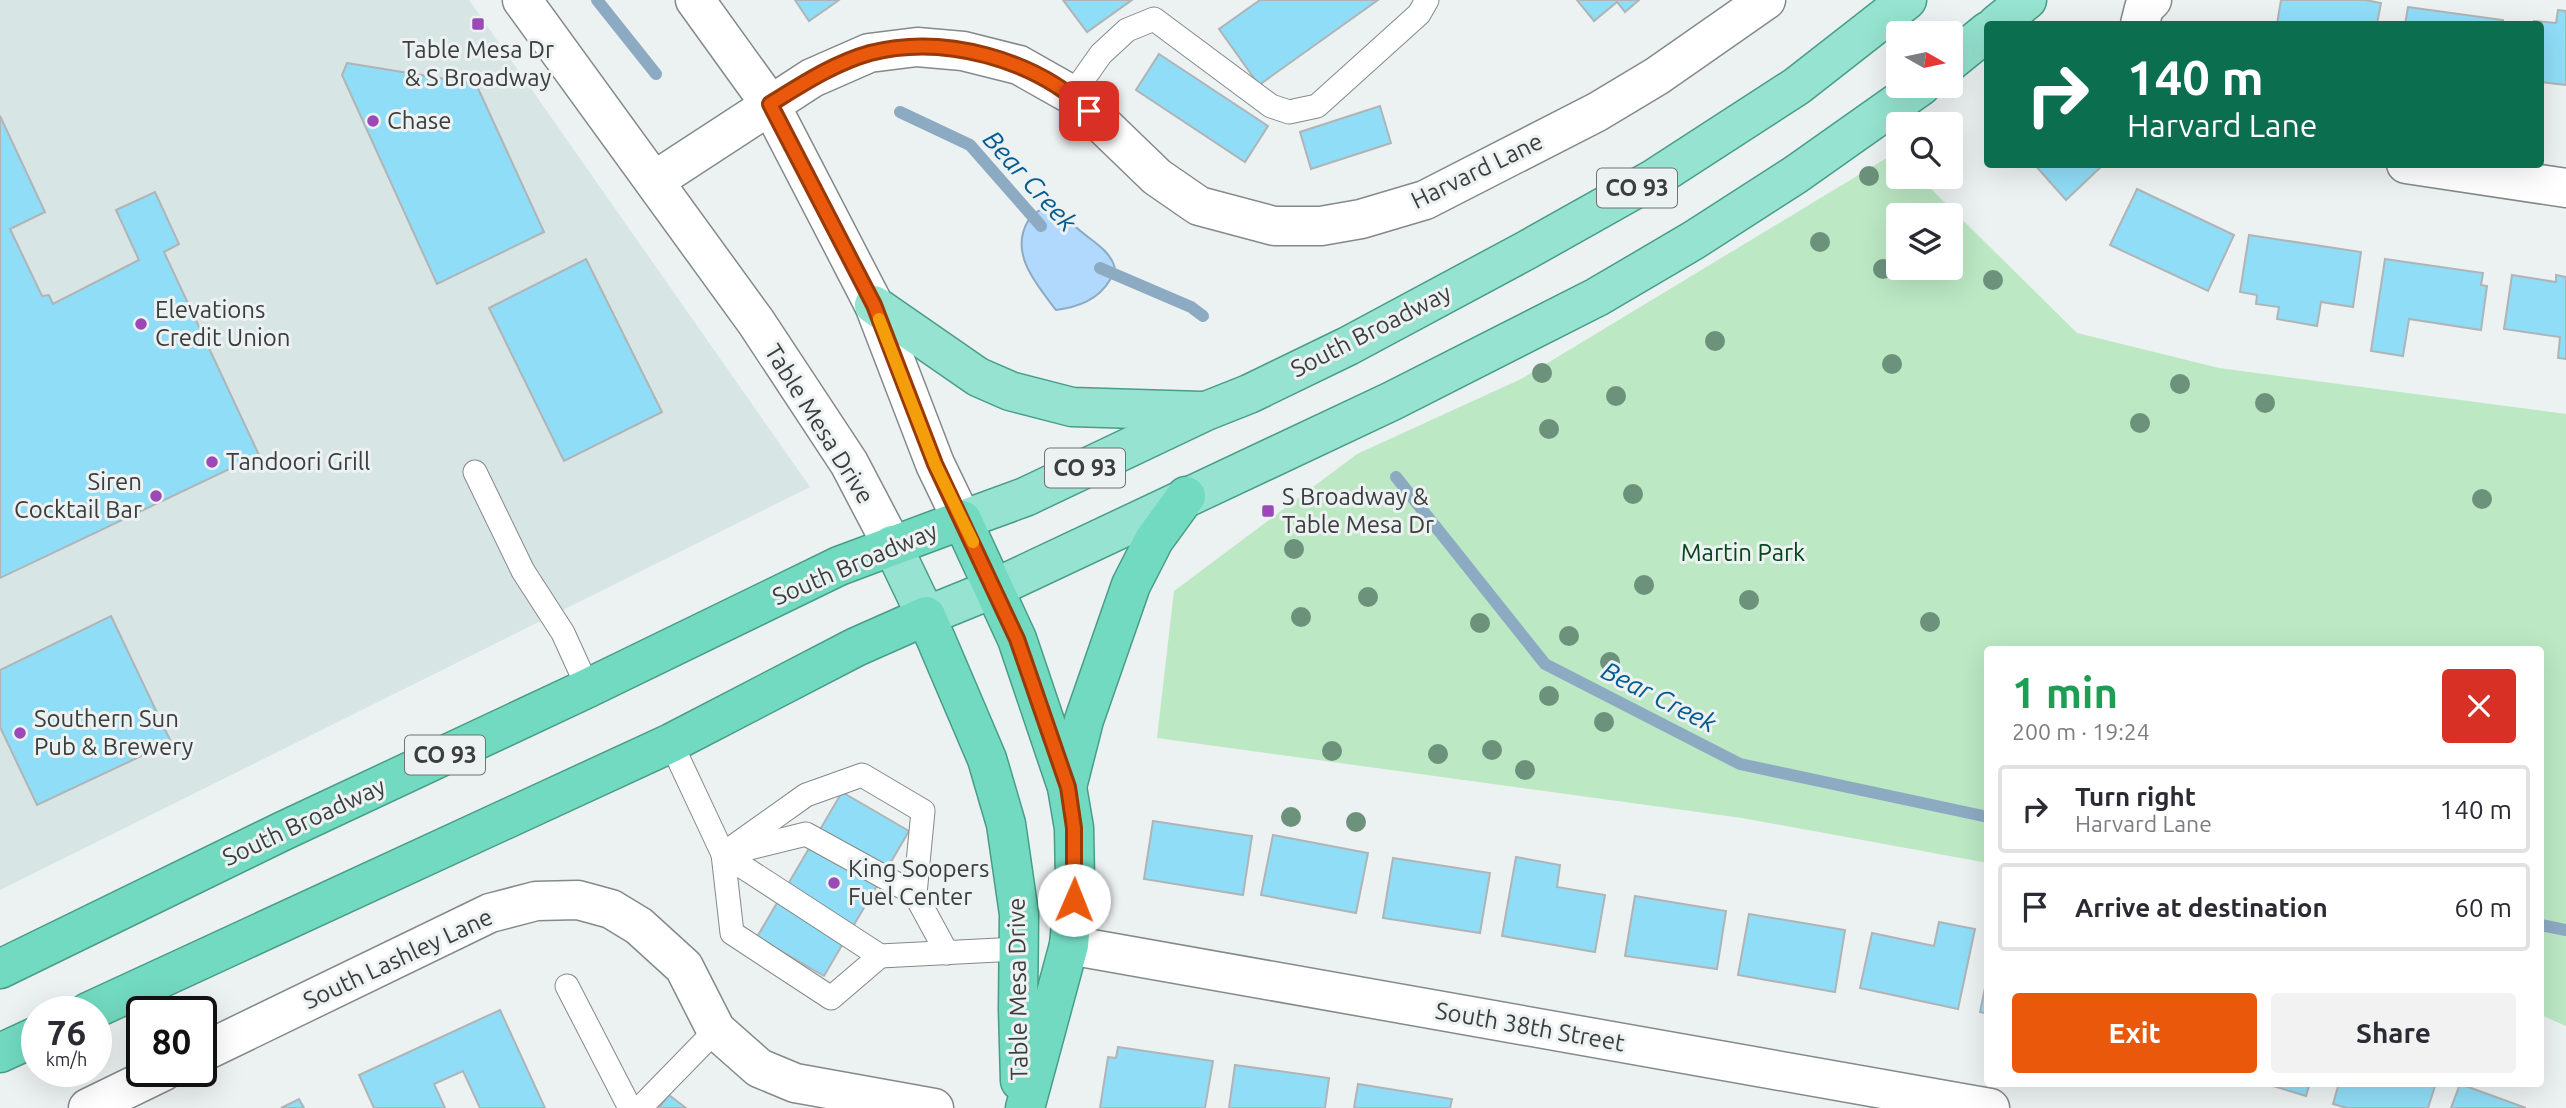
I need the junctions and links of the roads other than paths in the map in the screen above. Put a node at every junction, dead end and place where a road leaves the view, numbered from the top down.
1 (522, 0) edge
2 (695, 0) edge
3 (1427, 0) edge
4 (1766, 0) edge
5 (1907, 0) edge
6 (2027, 0) edge
7 (2152, 0) edge
8 (2001, 21) edge
9 (2141, 21) edge
10 (1984, 35) edge
11 (1964, 51) edge
12 (1072, 95) junction
13 (1904, 98) edge
14 (770, 104) junction
15 (2433, 168) edge
16 (653, 181) junction
17 (2566, 188) edge
18 (874, 305) junction
19 (1206, 411) junction
20 (475, 472) dead end
21 (1186, 496) junction
22 (962, 520) junction
23 (892, 545) junction
24 (995, 588) junction
25 (926, 616) junction
26 (589, 688) junction
27 (671, 743) junction
28 (1068, 787) junction
29 (723, 854) junction
30 (915, 894) junction
31 (1069, 945) junction
32 (1018, 949) junction
33 (947, 953) junction
34 (880, 956) junction
35 (0, 969) edge
36 (567, 986) dead end
37 (112, 1001) edge
38 (716, 1030) junction
39 (21, 1044) edge
40 (217, 1045) edge
41 (0, 1054) edge
42 (131, 1087) edge
43 (88, 1108) edge
44 (630, 1108) edge
45 (640, 1108) edge
46 (934, 1108) edge
47 (1023, 1108) edge
48 (1990, 1108) edge

1 - 16 street, Table Mesa Drive
2 - 14 street, Table Mesa Drive
3 - 12 lane
4 - 12 street, Harvard Lane
5 - 19 main road, South Broadway / CO 93
6 - 8 main road
7 - 9 street
10 - 11 main road
12 - 14 street, Harvard Lane
13 - 21 main road, CO 93
14 - 16 street, Harvard Lane
14 - 18 street, Table Mesa Drive
15 - 17 street
16 - 23 street, Table Mesa Drive
18 - 19 main road
18 - 22 street, Table Mesa Drive
19 - 22 main road, South Broadway / CO 93
20 - 26 lane
21 - 24 main road, CO 93
21 - 28 highway
22 - 23 highway, South Broadway / CO 93
22 - 24 highway, Table Mesa Drive
23 - 25 main road, Table Mesa Drive
23 - 26 highway, South Broadway / CO 93
24 - 25 main road, CO 93
24 - 28 highway, Table Mesa Drive
25 - 27 highway, CO 93
25 - 32 highway, Table Mesa Drive
26 - 35 highway, South Broadway / CO 93
27 - 29 lane
27 - 37 highway, CO 93
28 - 31 highway, Table Mesa Drive
29 - 30 lane
29 - 30 lane
29 - 34 lane
29 - 34 lane
30 - 33 lane
31 - 47 highway, Table Mesa Drive
31 - 48 street, South 38th Street
32 - 33 lane
32 - 47 highway, Table Mesa Drive
33 - 34 lane
36 - 44 lane
38 - 40 street, South Lashley Lane
38 - 45 lane
38 - 46 street
39 - 41 highway
42 - 43 street

